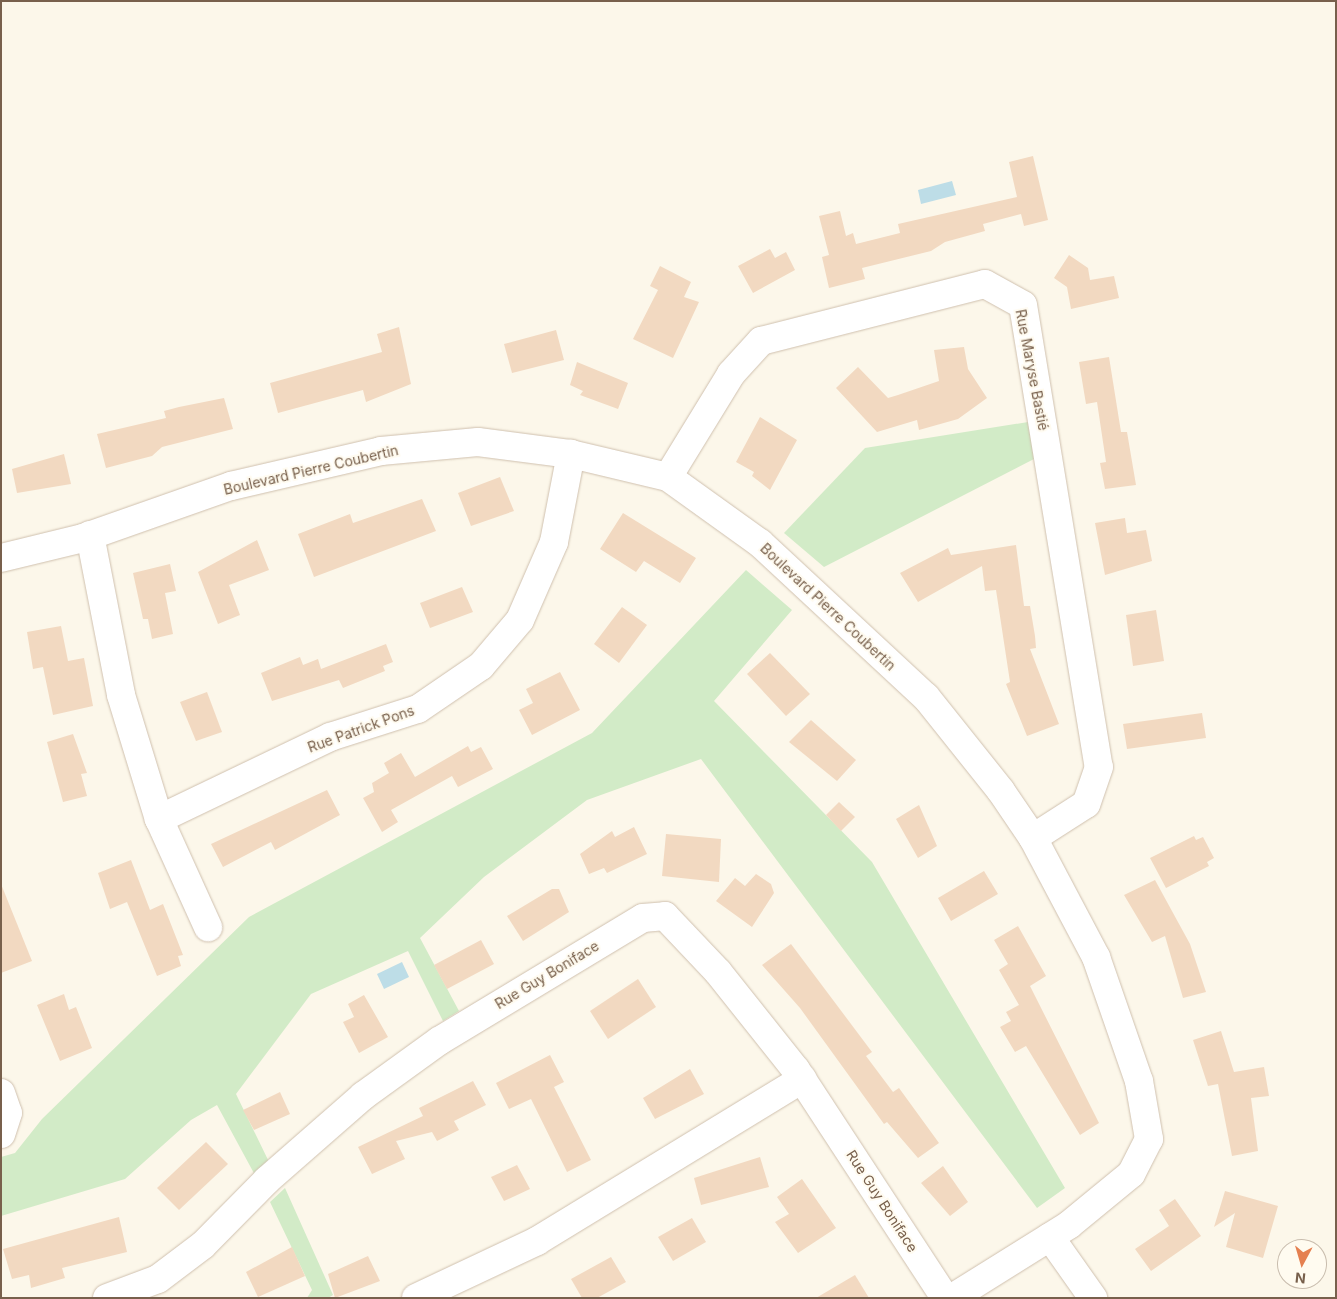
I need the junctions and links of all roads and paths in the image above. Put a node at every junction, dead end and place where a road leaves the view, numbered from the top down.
1 (571, 454) junction
2 (668, 477) junction
3 (90, 535) junction
4 (1, 558) edge
5 (159, 819) junction
6 (1033, 838) junction
7 (208, 927) dead end
8 (802, 1079) junction
9 (1, 1093) edge
10 (1, 1134) edge
11 (1050, 1237) junction
12 (107, 1298) edge
13 (416, 1298) edge
14 (945, 1298) edge
15 (952, 1298) edge
16 (1093, 1298) edge

1 - 2 street, Boulevard Pierre Coubertin
1 - 3 street, Boulevard Pierre Coubertin
1 - 5 street, Rue Patrick Pons
2 - 6 street, Boulevard Pierre Coubertin
2 - 6 street, Rue Maryse Bastié
3 - 4 street, Boulevard Pierre Coubertin
3 - 5 street
5 - 7 street
6 - 11 street, Boulevard Pierre Coubertin
8 - 12 street, Rue Guy Boniface
8 - 13 street
8 - 14 street, Rue Guy Boniface
9 - 10 street
11 - 15 street, Boulevard Pierre Coubertin
11 - 16 street

